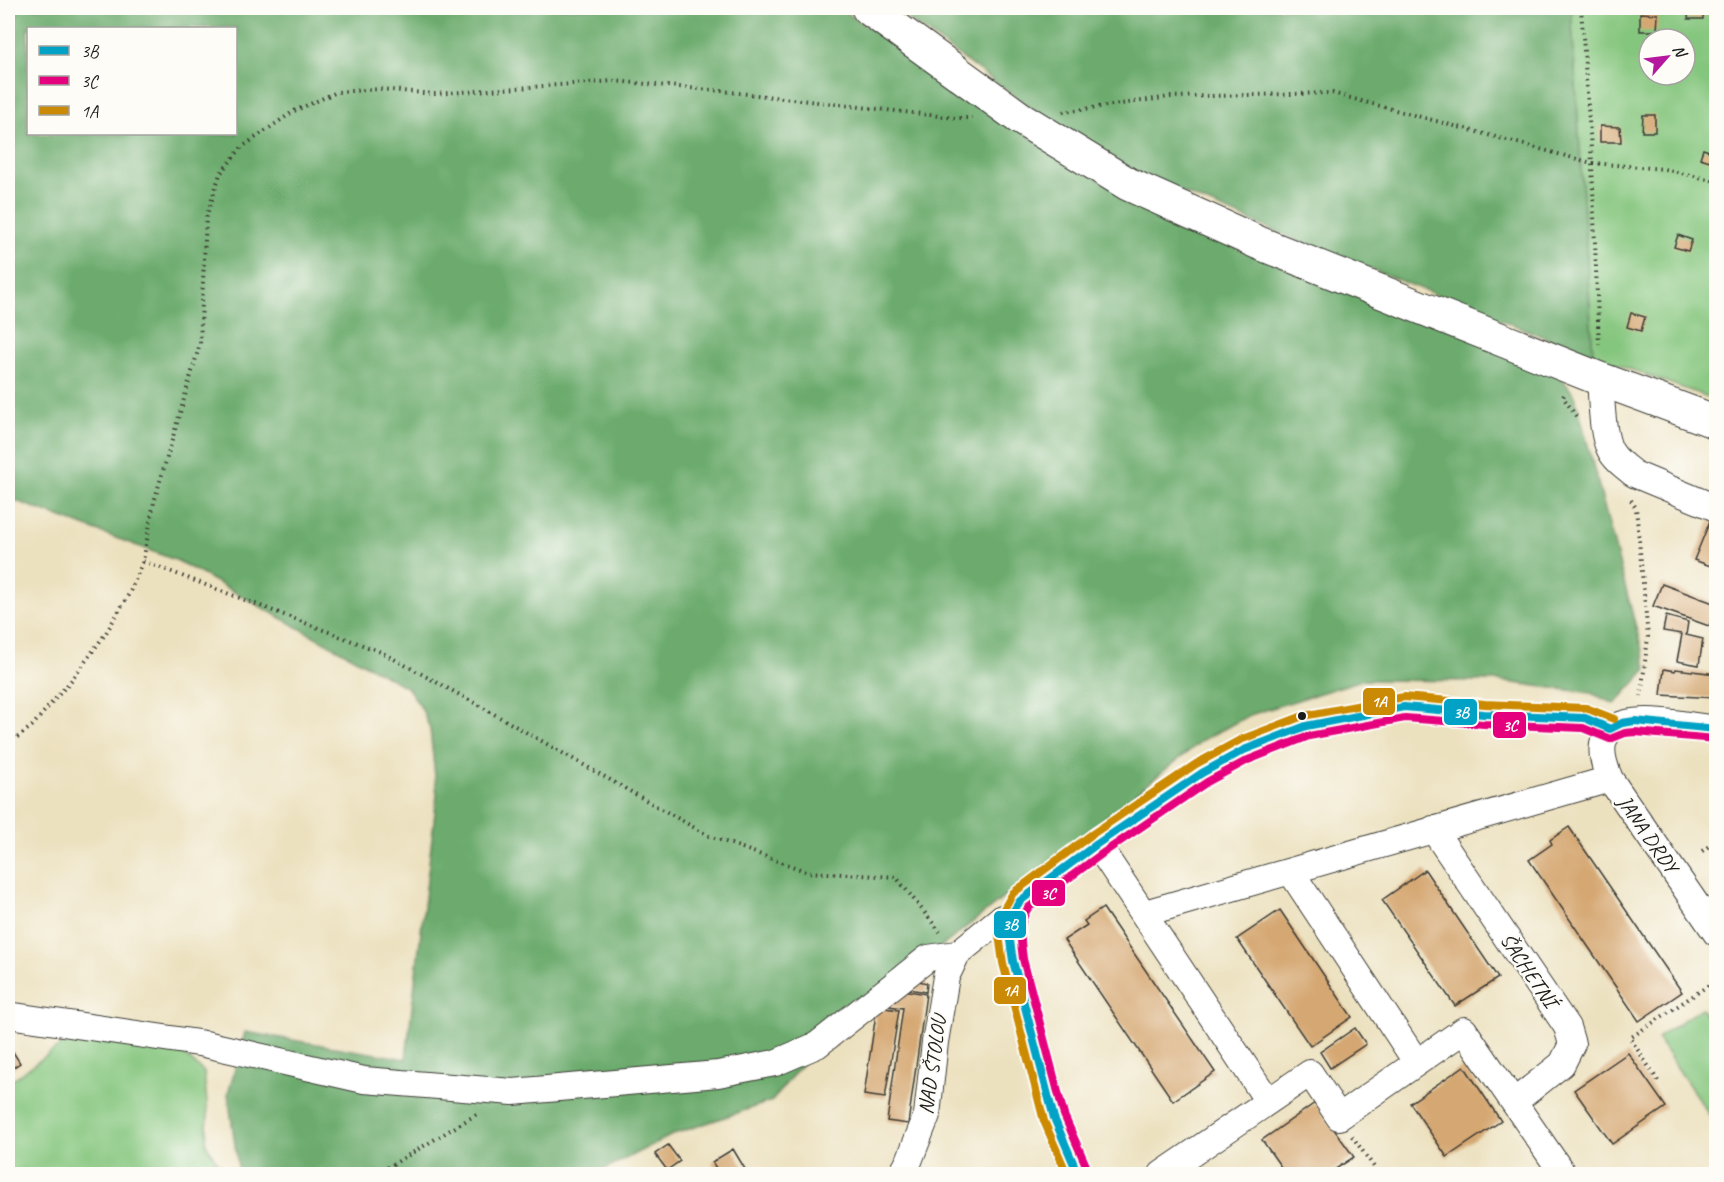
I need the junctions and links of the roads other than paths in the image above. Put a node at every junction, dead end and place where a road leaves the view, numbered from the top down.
1 (868, 8) edge
2 (1587, 374) junction
3 (1716, 422) edge
4 (1716, 508) edge
5 (1610, 729) junction
6 (1716, 729) edge
7 (1610, 779) junction
8 (1433, 829) junction
9 (1097, 844) junction
10 (1291, 872) junction
11 (1144, 913) junction
12 (1011, 915) junction
13 (1716, 933) edge
14 (957, 954) junction
15 (8, 1015) edge
16 (1417, 1063) junction
17 (1268, 1101) junction
18 (1514, 1102) junction
19 (902, 1174) edge
20 (1078, 1174) edge
21 (1162, 1174) edge
22 (1563, 1174) edge

1 - 2 main road
2 - 3 main road
2 - 4 street
5 - 6 street
5 - 7 street, JANA DRDY
5 - 9 street
7 - 8 street
7 - 13 street, JANA DRDY
8 - 10 street
8 - 18 street, ŠACHETNÍ
9 - 11 street
9 - 12 street
10 - 11 street
10 - 16 street
11 - 17 street
12 - 14 street
12 - 20 street
14 - 15 street
14 - 19 street, NAD ŠTOLOU
16 - 17 street
16 - 18 street
17 - 21 street
18 - 22 street

